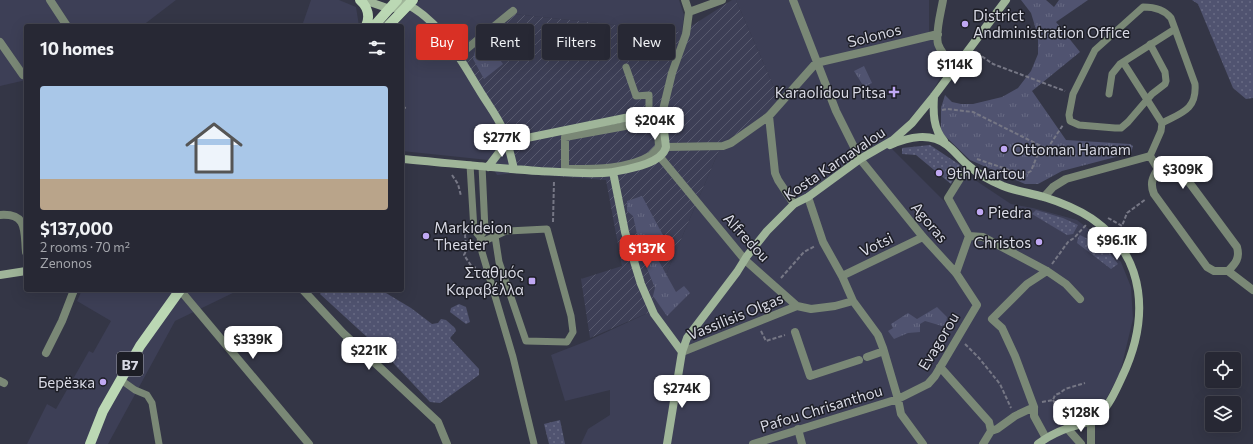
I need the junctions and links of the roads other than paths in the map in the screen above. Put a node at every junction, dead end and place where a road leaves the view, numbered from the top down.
1 (50, 0) edge
2 (360, 0) edge
3 (364, 0) edge
4 (397, 0) edge
5 (685, 0) edge
6 (722, 0) edge
7 (793, 0) edge
8 (943, 0) edge
9 (1006, 0) edge
10 (411, 2) edge
11 (390, 10) junction
12 (513, 11) dead end
13 (689, 12) junction
14 (66, 24) edge
15 (366, 24) edge
16 (376, 24) edge
17 (390, 24) edge
18 (432, 24) edge
19 (1175, 29) junction
20 (938, 34) junction
21 (0, 42) edge
22 (1150, 44) junction
23 (468, 48) edge
24 (460, 60) edge
25 (1123, 62) junction
26 (816, 63) junction
27 (626, 67) dead end
28 (956, 67) junction
29 (23, 75) dead end
30 (1109, 94) dead end
31 (934, 96) junction
32 (1147, 100) junction
33 (649, 113) junction
34 (662, 114) junction
35 (769, 116) junction
36 (647, 122) joint
37 (1162, 123) junction
38 (507, 142) junction
39 (948, 145) junction
40 (666, 147) junction
41 (878, 150) junction
42 (1150, 156) junction
43 (660, 157) junction
44 (404, 159) edge
45 (860, 159) junction
46 (470, 165) junction
47 (485, 166) junction
48 (968, 166) junction
49 (514, 169) junction
50 (1158, 169) junction
51 (613, 172) junction
52 (808, 197) junction
53 (1044, 197) junction
54 (794, 204) junction
55 (0, 215) edge
56 (24, 235) edge
57 (495, 236) junction
58 (969, 236) junction
59 (923, 237) junction
60 (480, 240) junction
61 (745, 260) junction
62 (24, 271) edge
63 (1047, 271) junction
64 (1228, 271) junction
65 (956, 273) junction
66 (0, 275) edge
67 (842, 276) junction
68 (1253, 290) edge
69 (73, 292) edge
70 (179, 292) edge
71 (182, 292) edge
72 (305, 292) edge
73 (1080, 299) dead end
74 (853, 300) junction
75 (977, 305) joint
76 (797, 306) junction
77 (795, 332) road end
78 (884, 351) junction
79 (682, 352) junction
80 (46, 353) dead end
81 (940, 367) junction
82 (121, 380) junction
83 (898, 399) junction
84 (1033, 406) junction
85 (1091, 420) junction
86 (798, 429) junction
87 (1067, 429) junction
88 (991, 431) junction
89 (1046, 438) junction
90 (90, 444) edge
91 (159, 444) edge
92 (309, 444) edge
93 (447, 444) edge
94 (534, 444) edge
95 (667, 444) edge
96 (753, 444) edge
97 (802, 444) edge
98 (923, 444) edge
99 (983, 444) edge
100 (1038, 444) edge
101 (1080, 444) edge
102 (1091, 444) edge

1 - 14 street
2 - 15 main road
3 - 11 street
4 - 10 street
4 - 11 main road
5 - 13 street
6 - 13 street
7 - 26 street, Agoras
8 - 20 street
9 - 28 street, Kosta Karnavalou
10 - 11 street
10 - 17 main road
10 - 18 street
11 - 16 main road
12 - 23 street
13 - 34 street
19 - 22 lane
19 - 32 lane
19 - 37 lane
20 - 26 street, Solonos
20 - 28 street
21 - 29 street
22 - 25 lane
22 - 32 lane
24 - 38 street
25 - 30 lane
25 - 32 lane
26 - 35 street
26 - 45 street, Agoras
27 - 33 lane
28 - 31 street, Kosta Karnavalou
31 - 39 street
31 - 41 street, Kosta Karnavalou
32 - 37 lane
33 - 34 street
33 - 38 street
34 - 40 street
35 - 40 street
35 - 54 street
36 - 36 street
37 - 42 lane
38 - 47 street
38 - 49 street
39 - 41 street
39 - 48 street
40 - 43 street
41 - 45 street, Kosta Karnavalou
42 - 50 street
42 - 53 street
43 - 51 street
43 - 61 street, Alfredou
44 - 46 street
45 - 52 street, Kosta Karnavalou
45 - 59 street, Agoras
46 - 47 street
46 - 60 lane
47 - 49 street
47 - 60 lane
48 - 53 street
48 - 58 street
49 - 51 street
50 - 64 street
50 - 64 street
51 - 79 street
52 - 54 street, Kosta Karnavalou
52 - 67 street
53 - 85 street
54 - 61 street, Kosta Karnavalou
55 - 56 street
57 - 57 lane
57 - 60 lane
58 - 63 street
58 - 65 street
59 - 65 street, Agoras
59 - 67 street, Votsi
60 - 94 lane
61 - 76 street, Alfredou
61 - 79 street, Kosta Karnavalou
62 - 66 street
63 - 73 street
63 - 84 street
64 - 68 street
65 - 75 street, Agoras
67 - 74 street
69 - 80 street
70 - 82 main road, B7
71 - 92 street
72 - 93 street
74 - 76 street
74 - 78 street
75 - 81 street, Evagorou
76 - 79 street, Vassilisis Olgas
77 - 78 street
78 - 83 street
79 - 95 street, Kosta Karnavalou
81 - 83 street, Evagorou
81 - 88 street
82 - 90 main road, B7
82 - 91 lane
83 - 86 street, Pafou Chrisanthou
83 - 98 street
84 - 88 street
84 - 89 street
85 - 87 street
85 - 102 street
86 - 96 street, Pafou Chrisanthou
86 - 97 street
87 - 89 street
87 - 101 street
88 - 99 street
89 - 100 street

